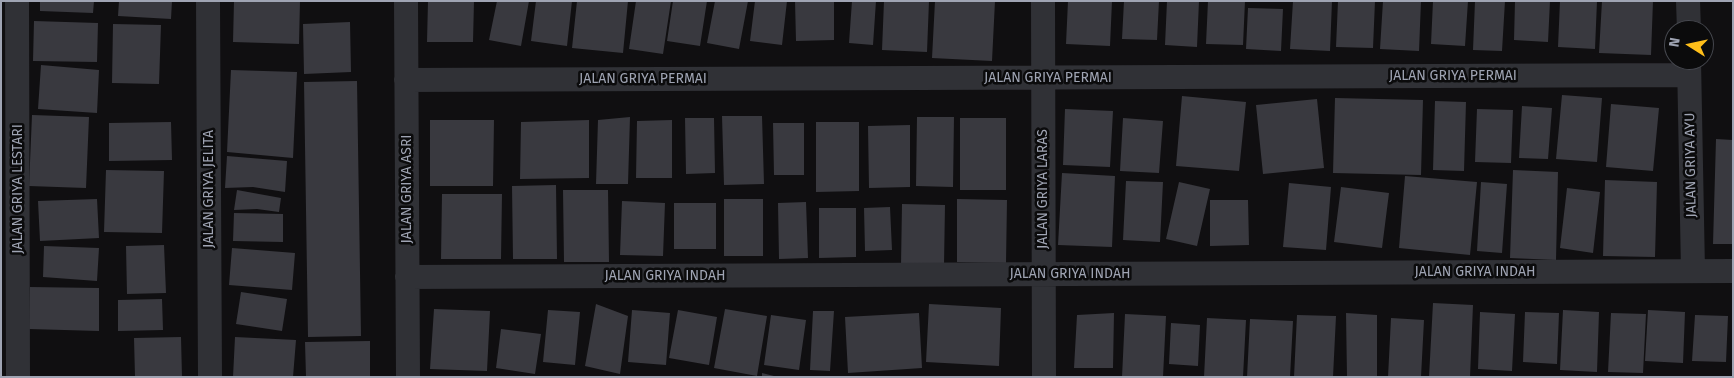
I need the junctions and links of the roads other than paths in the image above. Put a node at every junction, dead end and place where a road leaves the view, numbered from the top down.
1 (18, 1) edge
2 (208, 1) edge
3 (406, 1) edge
4 (1042, 1) edge
5 (1688, 1) edge
6 (1689, 20) edge
7 (1664, 68) edge
8 (1689, 70) edge
9 (1043, 78) junction
10 (406, 80) junction
11 (1693, 271) junction
12 (1733, 271) edge
13 (1044, 274) junction
14 (407, 277) junction
15 (10, 298) edge
16 (18, 377) edge
17 (210, 377) edge
18 (408, 377) edge
19 (1044, 377) edge

1 - 15 street, JALAN GRIYA LESTARI
2 - 17 street, JALAN GRIYA JELITA
3 - 10 street, JALAN GRIYA ASRI
4 - 9 street, JALAN GRIYA LARAS
5 - 6 street
7 - 9 street, JALAN GRIYA PERMAI
8 - 11 street, JALAN GRIYA AYU
9 - 10 street, JALAN GRIYA PERMAI
9 - 13 street, JALAN GRIYA LARAS
10 - 14 street, JALAN GRIYA ASRI
11 - 12 street, JALAN GRIYA INDAH
11 - 13 street, JALAN GRIYA INDAH
13 - 14 street, JALAN GRIYA INDAH
13 - 19 street, JALAN GRIYA LARAS
14 - 18 street, JALAN GRIYA ASRI
15 - 16 street, JALAN GRIYA LESTARI

